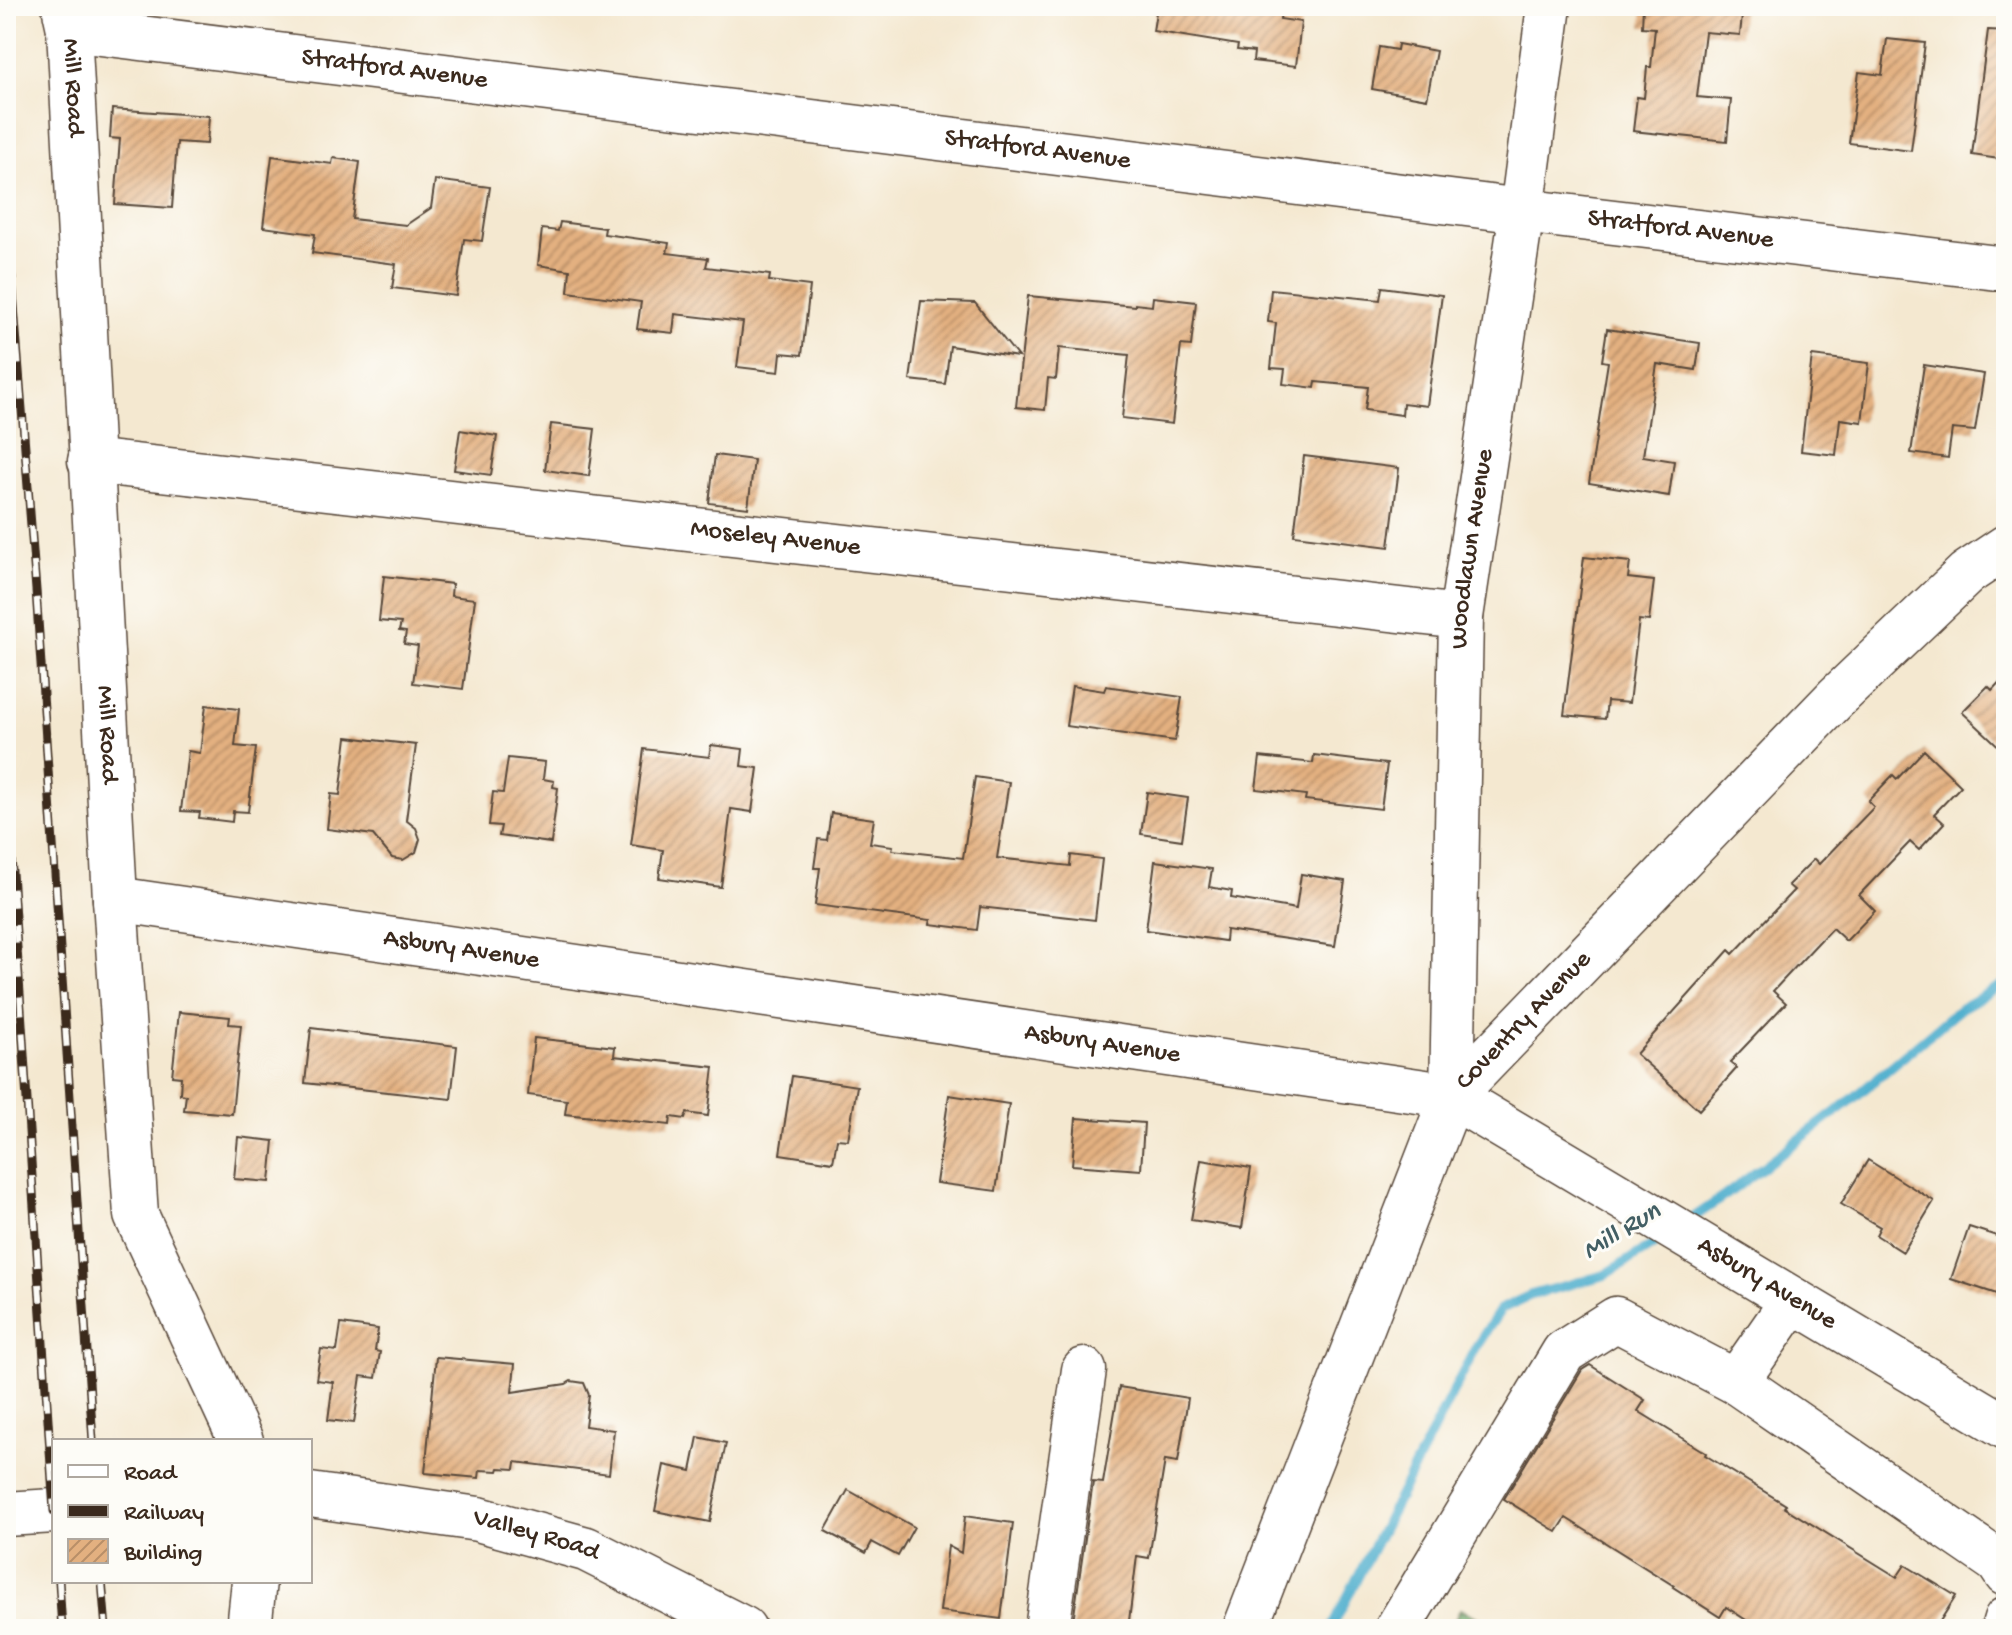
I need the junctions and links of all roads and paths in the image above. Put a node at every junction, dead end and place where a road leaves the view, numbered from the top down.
1 (1549, 6) edge
2 (66, 18) edge
3 (1522, 211) junction
4 (2006, 269) edge
5 (90, 461) junction
6 (2006, 547) edge
7 (1461, 617) junction
8 (115, 899) junction
9 (1452, 1096) junction
10 (1793, 1300) junction
11 (1084, 1370) dead end
12 (1736, 1382) junction
13 (2006, 1427) edge
14 (240, 1439) edge
15 (312, 1495) edge
16 (52, 1511) edge
17 (6, 1514) edge
18 (2006, 1574) edge
19 (254, 1583) edge
20 (680, 1612) edge
21 (2006, 1619) edge
22 (249, 1629) edge
23 (744, 1629) edge
24 (1047, 1629) edge
25 (1245, 1629) edge
26 (1397, 1629) edge
27 (2003, 1629) edge

1 - 3 street, Woodlawn Avenue
2 - 3 street, Stratford Avenue
2 - 5 street, Mill Road
3 - 4 street, Stratford Avenue
3 - 7 street, Woodlawn Avenue
5 - 7 street, Moseley Avenue
5 - 8 street, Mill Road
6 - 9 street, Coventry Avenue
7 - 9 street, Woodlawn Avenue
8 - 9 street, Asbury Avenue
8 - 14 street, Mill Road
9 - 10 street, Asbury Avenue
9 - 25 street, Coventry Avenue
10 - 12 street
10 - 13 street, Asbury Avenue
11 - 24 street
12 - 18 street
12 - 26 street
15 - 20 street, Valley Road
16 - 17 street
19 - 22 street
20 - 23 street, Valley Road
21 - 27 street

